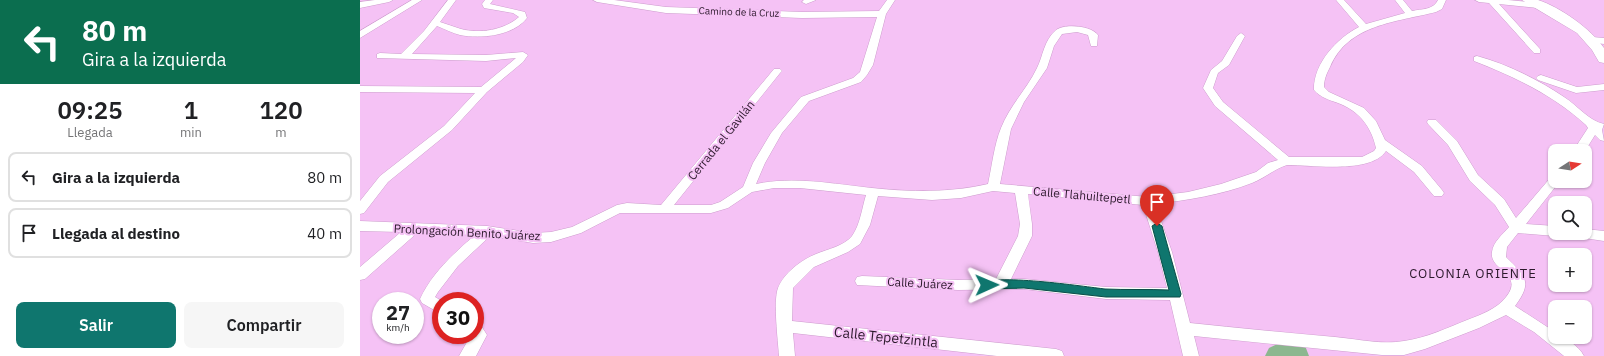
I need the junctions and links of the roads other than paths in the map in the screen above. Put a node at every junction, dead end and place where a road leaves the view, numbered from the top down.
1 (389, 0) edge
2 (418, 0) edge
3 (452, 0) edge
4 (489, 0) edge
5 (596, 0) edge
6 (891, 0) edge
7 (1340, 0) edge
8 (1399, 0) edge
9 (1442, 0) edge
10 (1479, 0) edge
11 (1492, 2) junction
12 (1533, 3) edge
13 (360, 5) edge
14 (882, 14) junction
15 (1410, 14) junction
16 (435, 23) junction
17 (1365, 29) junction
18 (360, 35) edge
19 (1240, 36) dead end
20 (1598, 40) edge
21 (1094, 44) dead end
22 (1537, 51) dead end
23 (380, 56) dead end
24 (404, 56) junction
25 (1477, 60) dead end
26 (1604, 60) edge
27 (777, 71) dead end
28 (1541, 78) dead end
29 (1604, 87) edge
30 (360, 89) edge
31 (484, 90) junction
32 (1432, 122) dead end
33 (1599, 127) edge
34 (1604, 138) edge
35 (1381, 142) junction
36 (1585, 144) edge
37 (1286, 161) junction
38 (993, 187) junction
39 (1548, 188) edge
40 (748, 189) junction
41 (1021, 189) junction
42 (874, 192) junction
43 (1438, 193) dead end
44 (1148, 201) junction
45 (664, 209) junction
46 (711, 209) joint
47 (360, 210) edge
48 (360, 226) edge
49 (1516, 228) junction
50 (413, 229) junction
51 (1548, 230) edge
52 (487, 231) junction
53 (1592, 235) edge
54 (1604, 236) edge
55 (360, 274) edge
56 (862, 281) dead end
57 (1001, 284) junction
58 (1176, 294) junction
59 (432, 302) edge
60 (1506, 308) junction
61 (786, 326) junction
62 (1184, 329) junction
63 (475, 344) edge
64 (977, 351) edge
65 (467, 356) edge
66 (787, 356) edge
67 (1056, 356) edge
68 (1191, 356) edge
69 (1576, 356) edge

1 - 13 street
2 - 18 street
3 - 16 street
4 - 16 street
5 - 14 street, Camino de la Cruz
6 - 14 street
7 - 17 street
8 - 15 street
9 - 15 street
10 - 11 street
11 - 12 street
11 - 22 street
12 - 20 street
14 - 40 street
15 - 17 street
16 - 24 street
17 - 35 street
19 - 37 street
20 - 26 street
21 - 38 street
23 - 24 street
24 - 31 street
25 - 33 street
27 - 45 street, Cerrada el Gavilán
28 - 29 street
30 - 31 street
31 - 47 street
32 - 49 street
33 - 34 street
33 - 36 street
35 - 37 street, Calle Tlahuiltepetl
35 - 43 street
37 - 44 street, Calle Tlahuiltepetl
38 - 41 street, Calle Tlahuiltepetl
38 - 42 street, Calle Tlahuiltepetl
39 - 49 street
40 - 42 street, Calle Tlahuiltepetl
40 - 46 street, Calle Tlahuiltepetl
41 - 44 street, Calle Tlahuiltepetl
41 - 57 street
42 - 61 street
44 - 58 street
45 - 46 street, Prolongación Benito Juárez
45 - 52 street, Prolongación Benito Juárez
48 - 50 street, Prolongación Benito Juárez
49 - 51 street
49 - 60 street
50 - 52 street, Prolongación Benito Juárez
50 - 55 street
52 - 59 street
53 - 54 street
56 - 57 street, Calle Juárez
57 - 58 street, Calle Juárez
58 - 62 street
60 - 62 street
60 - 69 street
61 - 64 street, Calle Tepetzintla
61 - 66 street
62 - 68 street
63 - 65 street
64 - 67 street, Calle Tepetzintla

